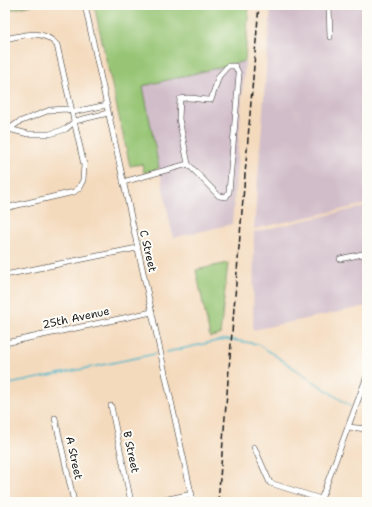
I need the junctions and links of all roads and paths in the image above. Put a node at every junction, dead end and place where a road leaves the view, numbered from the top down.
1 (86, 5) edge
2 (329, 5) edge
3 (330, 37) dead end
4 (5, 39) edge
5 (107, 105) junction
6 (73, 112) junction
7 (108, 113) junction
8 (75, 121) junction
9 (7, 129) edge
10 (188, 164) junction
11 (123, 182) junction
12 (5, 208) edge
13 (367, 242) edge
14 (137, 248) junction
15 (367, 248) edge
16 (367, 253) edge
17 (340, 259) dead end
18 (5, 275) edge
19 (152, 312) junction
20 (5, 343) edge
21 (367, 376) edge
22 (111, 406) dead end
23 (55, 418) dead end
24 (348, 427) junction
25 (367, 429) edge
26 (254, 447) dead end
27 (192, 494) junction
28 (320, 500) edge
29 (74, 502) edge
30 (132, 502) edge
31 (154, 502) edge
32 (193, 502) edge

1 - 5 street, C Street
2 - 3 street
4 - 6 street
5 - 6 street
5 - 7 street, C Street
6 - 8 street
6 - 9 street
7 - 8 street
7 - 11 street, C Street
8 - 9 street
8 - 12 street
10 - 10 street
10 - 11 street
11 - 14 street, C Street
13 - 15 street
14 - 18 street
14 - 19 street, C Street
16 - 17 street
19 - 20 street, 25th Avenue
19 - 27 street, C Street
21 - 24 street
22 - 30 street, B Street
23 - 29 street, A Street
24 - 25 street
24 - 28 street
26 - 28 street
27 - 31 street
27 - 32 street, C Street

